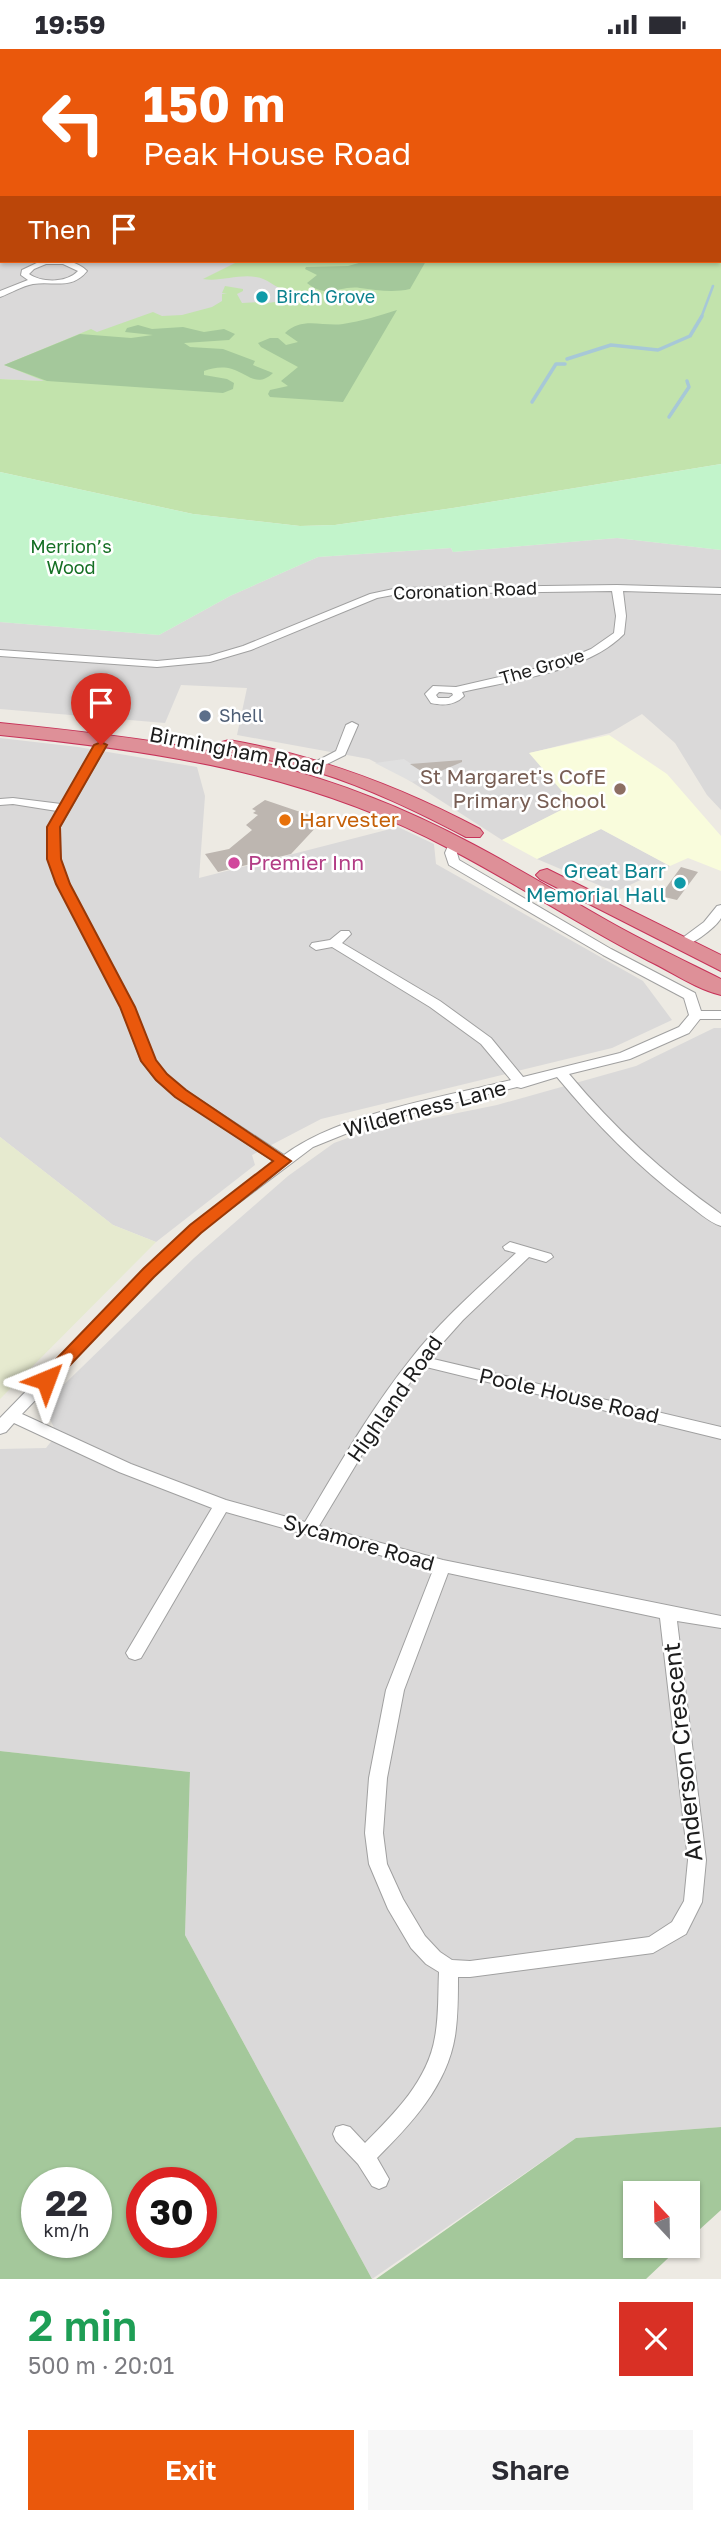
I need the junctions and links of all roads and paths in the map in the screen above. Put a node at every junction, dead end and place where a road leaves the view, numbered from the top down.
1 (34, 281) junction
2 (0, 294) edge
3 (617, 588) junction
4 (721, 591) edge
5 (0, 653) edge
6 (456, 690) dead end
7 (0, 718) edge
8 (352, 725) dead end
9 (0, 729) edge
10 (104, 739) junction
11 (329, 767) junction
12 (364, 801) junction
13 (0, 802) edge
14 (64, 808) junction
15 (393, 813) junction
16 (455, 842) junction
17 (721, 909) edge
18 (316, 946) dead end
19 (681, 946) junction
20 (721, 964) edge
21 (721, 978) edge
22 (721, 988) edge
23 (696, 1015) junction
24 (721, 1015) edge
25 (562, 1074) junction
26 (521, 1084) junction
27 (284, 1161) junction
28 (721, 1221) edge
29 (510, 1247) dead end
30 (526, 1252) junction
31 (546, 1257) dead end
32 (417, 1360) junction
33 (6, 1422) edge
34 (721, 1433) edge
35 (222, 1505) junction
36 (309, 1529) junction
37 (443, 1566) junction
38 (668, 1613) junction
39 (721, 1622) edge
40 (135, 1653) dead end
41 (449, 1968) junction
42 (343, 2134) dead end
43 (365, 2157) junction
44 (379, 2179) dead end

1 - 1 street
1 - 2 street
3 - 4 street, Coronation Road
3 - 5 street, Coronation Road
3 - 6 street, The Grove
7 - 11 highway, Birmingham Road
8 - 11 street
9 - 10 highway, Birmingham Road
10 - 12 highway, Birmingham Road
10 - 14 street
11 - 12 highway
11 - 15 highway
11 - 19 highway, Birmingham Road
12 - 15 highway, Birmingham Road
13 - 14 street
14 - 27 street
15 - 16 highway, Birmingham Road
16 - 22 highway, Birmingham Road
16 - 23 street
17 - 19 street
18 - 26 street
19 - 20 highway, Birmingham Road
19 - 21 highway
23 - 24 street
23 - 25 street, Wilderness Lane
25 - 26 street, Wilderness Lane
25 - 28 street
26 - 27 street, Wilderness Lane
27 - 33 street, Wilderness Lane
29 - 30 street
30 - 31 street
30 - 32 street, Highland Road
32 - 34 street, Poole House Road
32 - 36 street, Highland Road
33 - 35 street, Sycamore Road
35 - 36 street, Sycamore Road
35 - 40 street
36 - 37 street, Sycamore Road
37 - 38 street, Sycamore Road
37 - 41 street
38 - 39 street, Sycamore Road
38 - 41 street, Anderson Crescent
41 - 43 street
42 - 43 street
43 - 44 street

